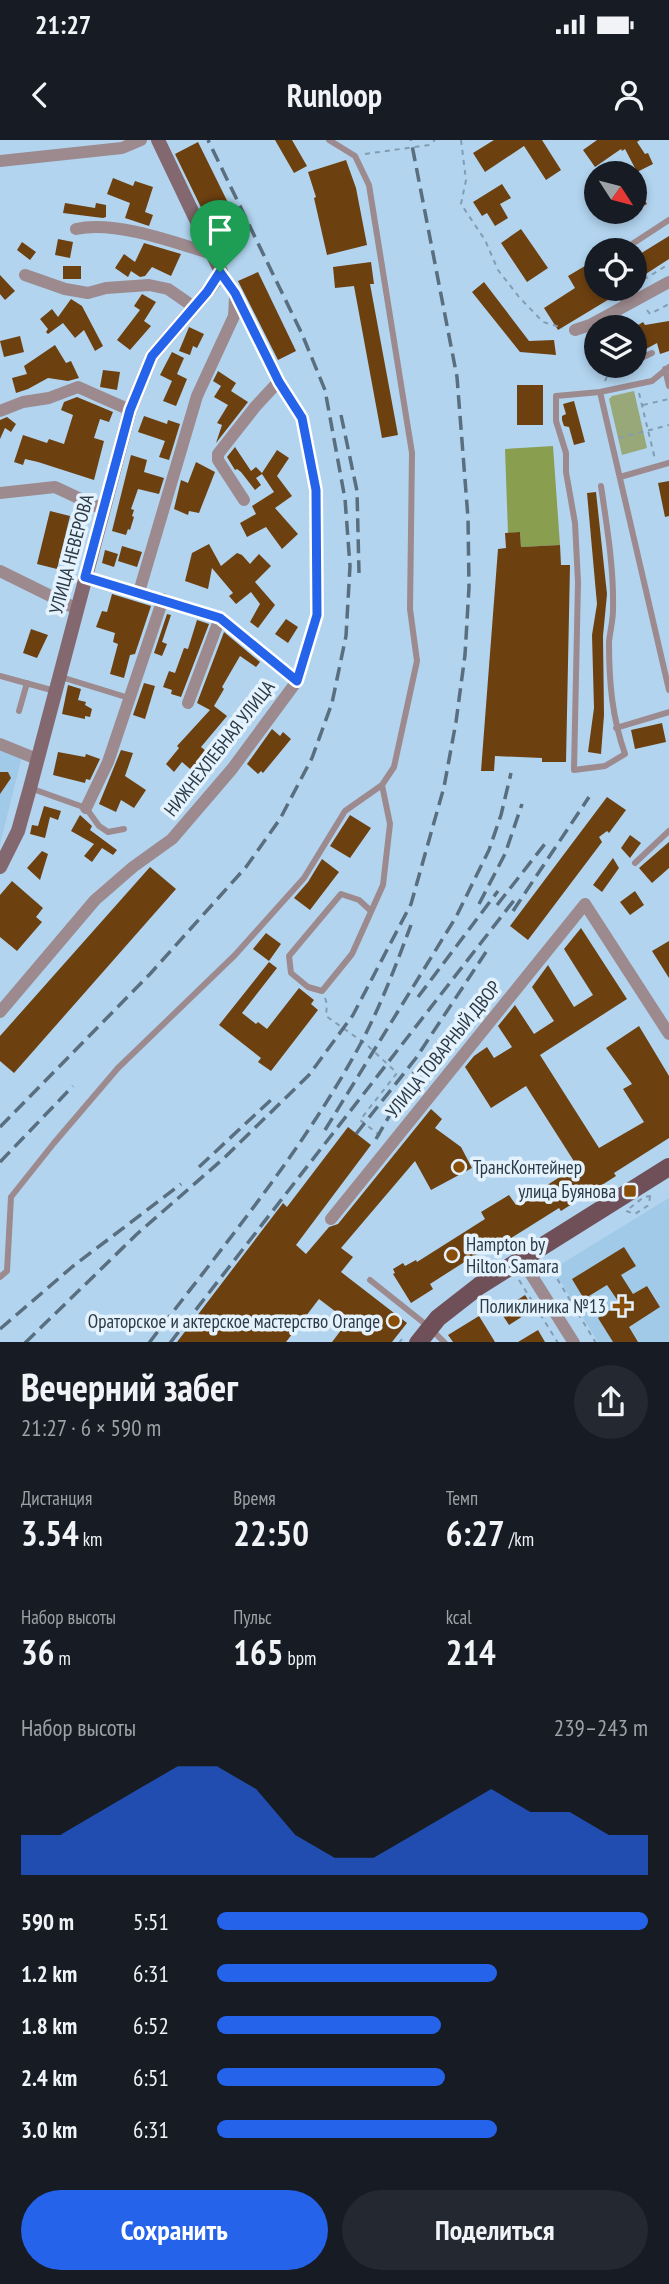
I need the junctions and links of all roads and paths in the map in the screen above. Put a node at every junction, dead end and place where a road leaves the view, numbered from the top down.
1 (141, 140) edge
2 (158, 140) edge
3 (329, 140) edge
4 (435, 140) edge
5 (461, 140) edge
6 (355, 156) junction
7 (0, 161) edge
8 (669, 220) edge
9 (76, 229) dead end
10 (641, 238) edge
11 (212, 254) junction
12 (669, 264) edge
13 (220, 272) junction
14 (24, 275) dead end
15 (647, 278) edge
16 (669, 282) edge
17 (235, 293) junction
18 (647, 294) edge
19 (623, 301) edge
20 (635, 301) edge
21 (640, 301) edge
22 (669, 304) edge
23 (626, 305) junction
24 (194, 307) junction
25 (613, 315) edge
26 (575, 330) joint
27 (584, 330) edge
28 (652, 353) dead end
29 (647, 355) edge
30 (667, 368) edge
31 (606, 378) edge
32 (279, 382) junction
33 (637, 384) junction
34 (669, 386) edge
35 (600, 392) junction
36 (669, 399) edge
37 (2, 406) edge
38 (642, 406) junction
39 (130, 410) junction
40 (669, 425) edge
41 (649, 431) junction
42 (611, 440) junction
43 (669, 463) edge
44 (657, 466) junction
45 (620, 477) junction
46 (601, 486) dead end
47 (0, 493) edge
48 (244, 500) dead end
49 (103, 509) junction
50 (0, 572) edge
51 (85, 577) junction
52 (139, 592) junction
53 (163, 599) junction
54 (77, 609) junction
55 (220, 618) junction
56 (0, 676) edge
57 (297, 681) junction
58 (27, 683) junction
59 (57, 683) junction
60 (669, 690) edge
61 (129, 698) junction
62 (188, 703) dead end
63 (19, 711) dead end
64 (669, 712) edge
65 (615, 728) junction
66 (0, 744) edge
67 (37, 760) junction
68 (382, 785) junction
69 (30, 788) junction
70 (86, 808) junction
71 (124, 829) dead end
72 (669, 831) edge
73 (635, 863) dead end
74 (0, 867) edge
75 (371, 911) junction
76 (322, 991) junction
77 (0, 1012) edge
78 (669, 1034) edge
79 (391, 1144) junction
80 (669, 1167) edge
81 (630, 1206) joint
82 (331, 1219) dead end
83 (522, 1259) junction
84 (547, 1261) dead end
85 (0, 1277) edge
86 (518, 1279) dead end
87 (370, 1280) dead end
88 (429, 1327) junction
89 (418, 1342) edge
90 (445, 1342) edge
91 (558, 1342) edge
92 (574, 1342) edge
93 (596, 1342) edge

1 - 7 street
2 - 11 street, НИЖНЕХЛЕБНАЯ УЛИЦА
3 - 6 lane
4 - 6 path
5 - 26 path
6 - 68 lane
8 - 10 lane
9 - 11 street
11 - 13 street, НИЖНЕХЛЕБНАЯ УЛИЦА
12 - 15 path
13 - 17 street, НИЖНЕХЛЕБНАЯ УЛИЦА
13 - 24 street, УЛИЦА НЕВЕРОВА
14 - 24 street
16 - 18 street
17 - 32 street, НИЖНЕХЛЕБНАЯ УЛИЦА
17 - 52 street
19 - 23 lane
20 - 23 street
21 - 22 path
23 - 25 street
24 - 39 street, УЛИЦА НЕВЕРОВА
26 - 27 street
28 - 29 lane
30 - 33 lane
30 - 34 lane
31 - 35 path
32 - 48 street
32 - 57 street, НИЖНЕХЛЕБНАЯ УЛИЦА
33 - 35 lane
33 - 38 path
35 - 42 lane
35 - 65 lane
36 - 38 path
37 - 39 street
38 - 41 path
39 - 49 street, УЛИЦА НЕВЕРОВА
40 - 41 path
41 - 42 path
41 - 44 path
42 - 45 lane
43 - 44 lane
44 - 45 lane
45 - 60 lane
46 - 65 lane
47 - 49 street
49 - 51 street, УЛИЦА НЕВЕРОВА
50 - 54 street
51 - 52 street
51 - 54 street, УЛИЦА НЕВЕРОВА
52 - 53 street
53 - 55 street
53 - 61 street
54 - 59 street, УЛИЦА НЕВЕРОВА
55 - 57 street
55 - 62 street
56 - 58 lane
57 - 77 street, НИЖНЕХЛЕБНАЯ УЛИЦА
58 - 59 lane
58 - 63 lane
59 - 61 lane
59 - 67 street, УЛИЦА НЕВЕРОВА
61 - 70 street
64 - 65 lane
66 - 67 street
67 - 69 street, УЛИЦА НЕВЕРОВА
68 - 75 lane
68 - 85 lane
69 - 70 lane
69 - 74 street, УЛИЦА НЕВЕРОВА
70 - 71 lane
72 - 73 lane
75 - 76 lane
75 - 76 lane
76 - 79 path
78 - 79 street, УЛИЦА ТОВАРНЫЙ ДВОР
79 - 82 street, УЛИЦА ТОВАРНЫЙ ДВОР
80 - 83 main road
81 - 81 path
83 - 88 main road
83 - 92 street
84 - 93 path
86 - 91 path
87 - 88 lane
88 - 89 main road
88 - 90 lane

